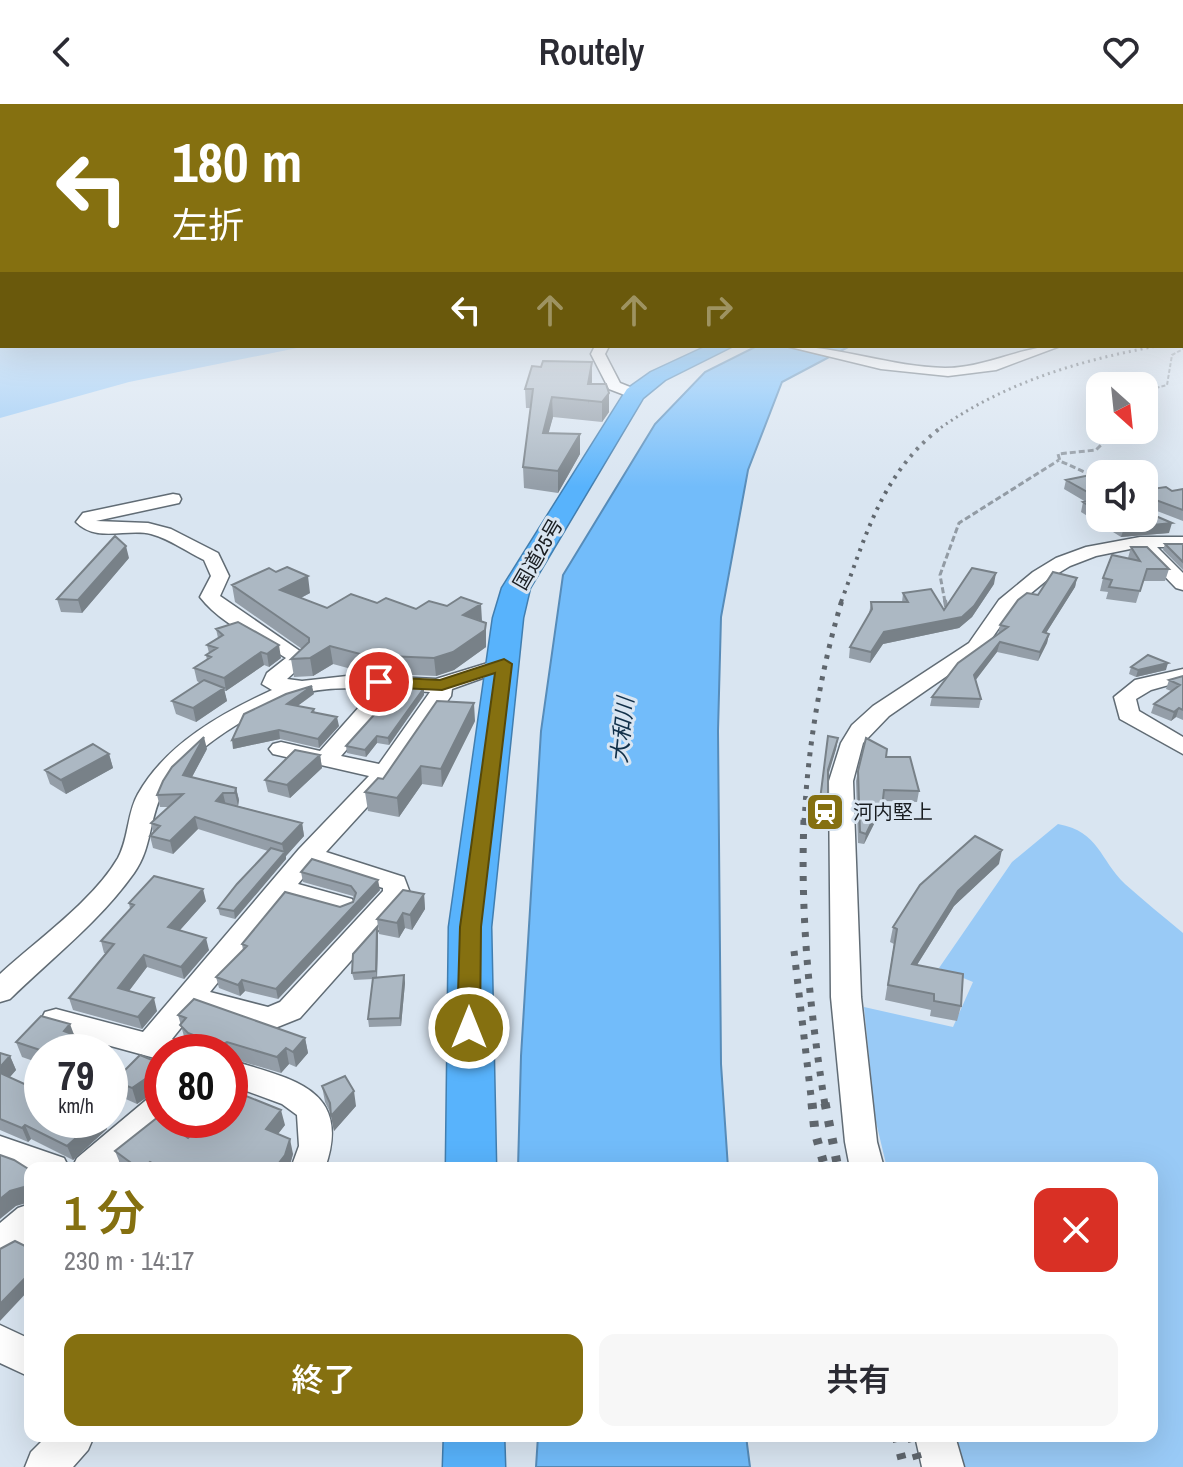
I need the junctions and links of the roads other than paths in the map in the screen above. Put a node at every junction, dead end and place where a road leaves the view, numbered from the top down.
1 (601, 360) edge
2 (694, 360) edge
3 (859, 360) edge
4 (1012, 360) edge
5 (635, 394) junction
6 (173, 499) dead end
7 (1140, 542) junction
8 (1183, 542) edge
9 (1183, 584) edge
10 (504, 664) junction
11 (1183, 675) edge
12 (393, 683) junction
13 (442, 685) junction
14 (308, 688) junction
15 (1183, 747) edge
16 (281, 749) dead end
17 (325, 760) junction
18 (385, 773) junction
19 (308, 855) junction
20 (280, 888) junction
21 (342, 905) edge
22 (0, 991) edge
23 (190, 997) junction
24 (56, 1020) edge
25 (170, 1034) edge
26 (144, 1042) edge
27 (248, 1079) edge
28 (144, 1121) edge
29 (0, 1150) edge
30 (35, 1162) edge
31 (96, 1162) edge
32 (310, 1162) edge
33 (471, 1162) edge
34 (866, 1162) edge
35 (24, 1224) edge
36 (0, 1244) edge
37 (0, 1343) edge
38 (24, 1356) edge
39 (69, 1442) edge
40 (474, 1442) edge
41 (937, 1442) edge
42 (46, 1467) edge
43 (474, 1467) edge
44 (943, 1467) edge

1 - 5 street
2 - 5 highway, 国道25号
3 - 4 street
5 - 10 highway, 国道25号
6 - 14 street
7 - 8 street
7 - 9 street
7 - 34 street
10 - 13 street
10 - 33 highway, 国道25号
11 - 15 street
12 - 13 street
12 - 14 street
12 - 17 street
13 - 18 street
14 - 22 street
16 - 17 street
17 - 18 street
18 - 19 street
19 - 20 street
19 - 23 street
20 - 21 street
20 - 23 street
23 - 25 street
24 - 26 street
27 - 32 street
28 - 31 street
29 - 30 street
35 - 36 street
37 - 38 street
39 - 42 street
40 - 43 highway
41 - 44 street

